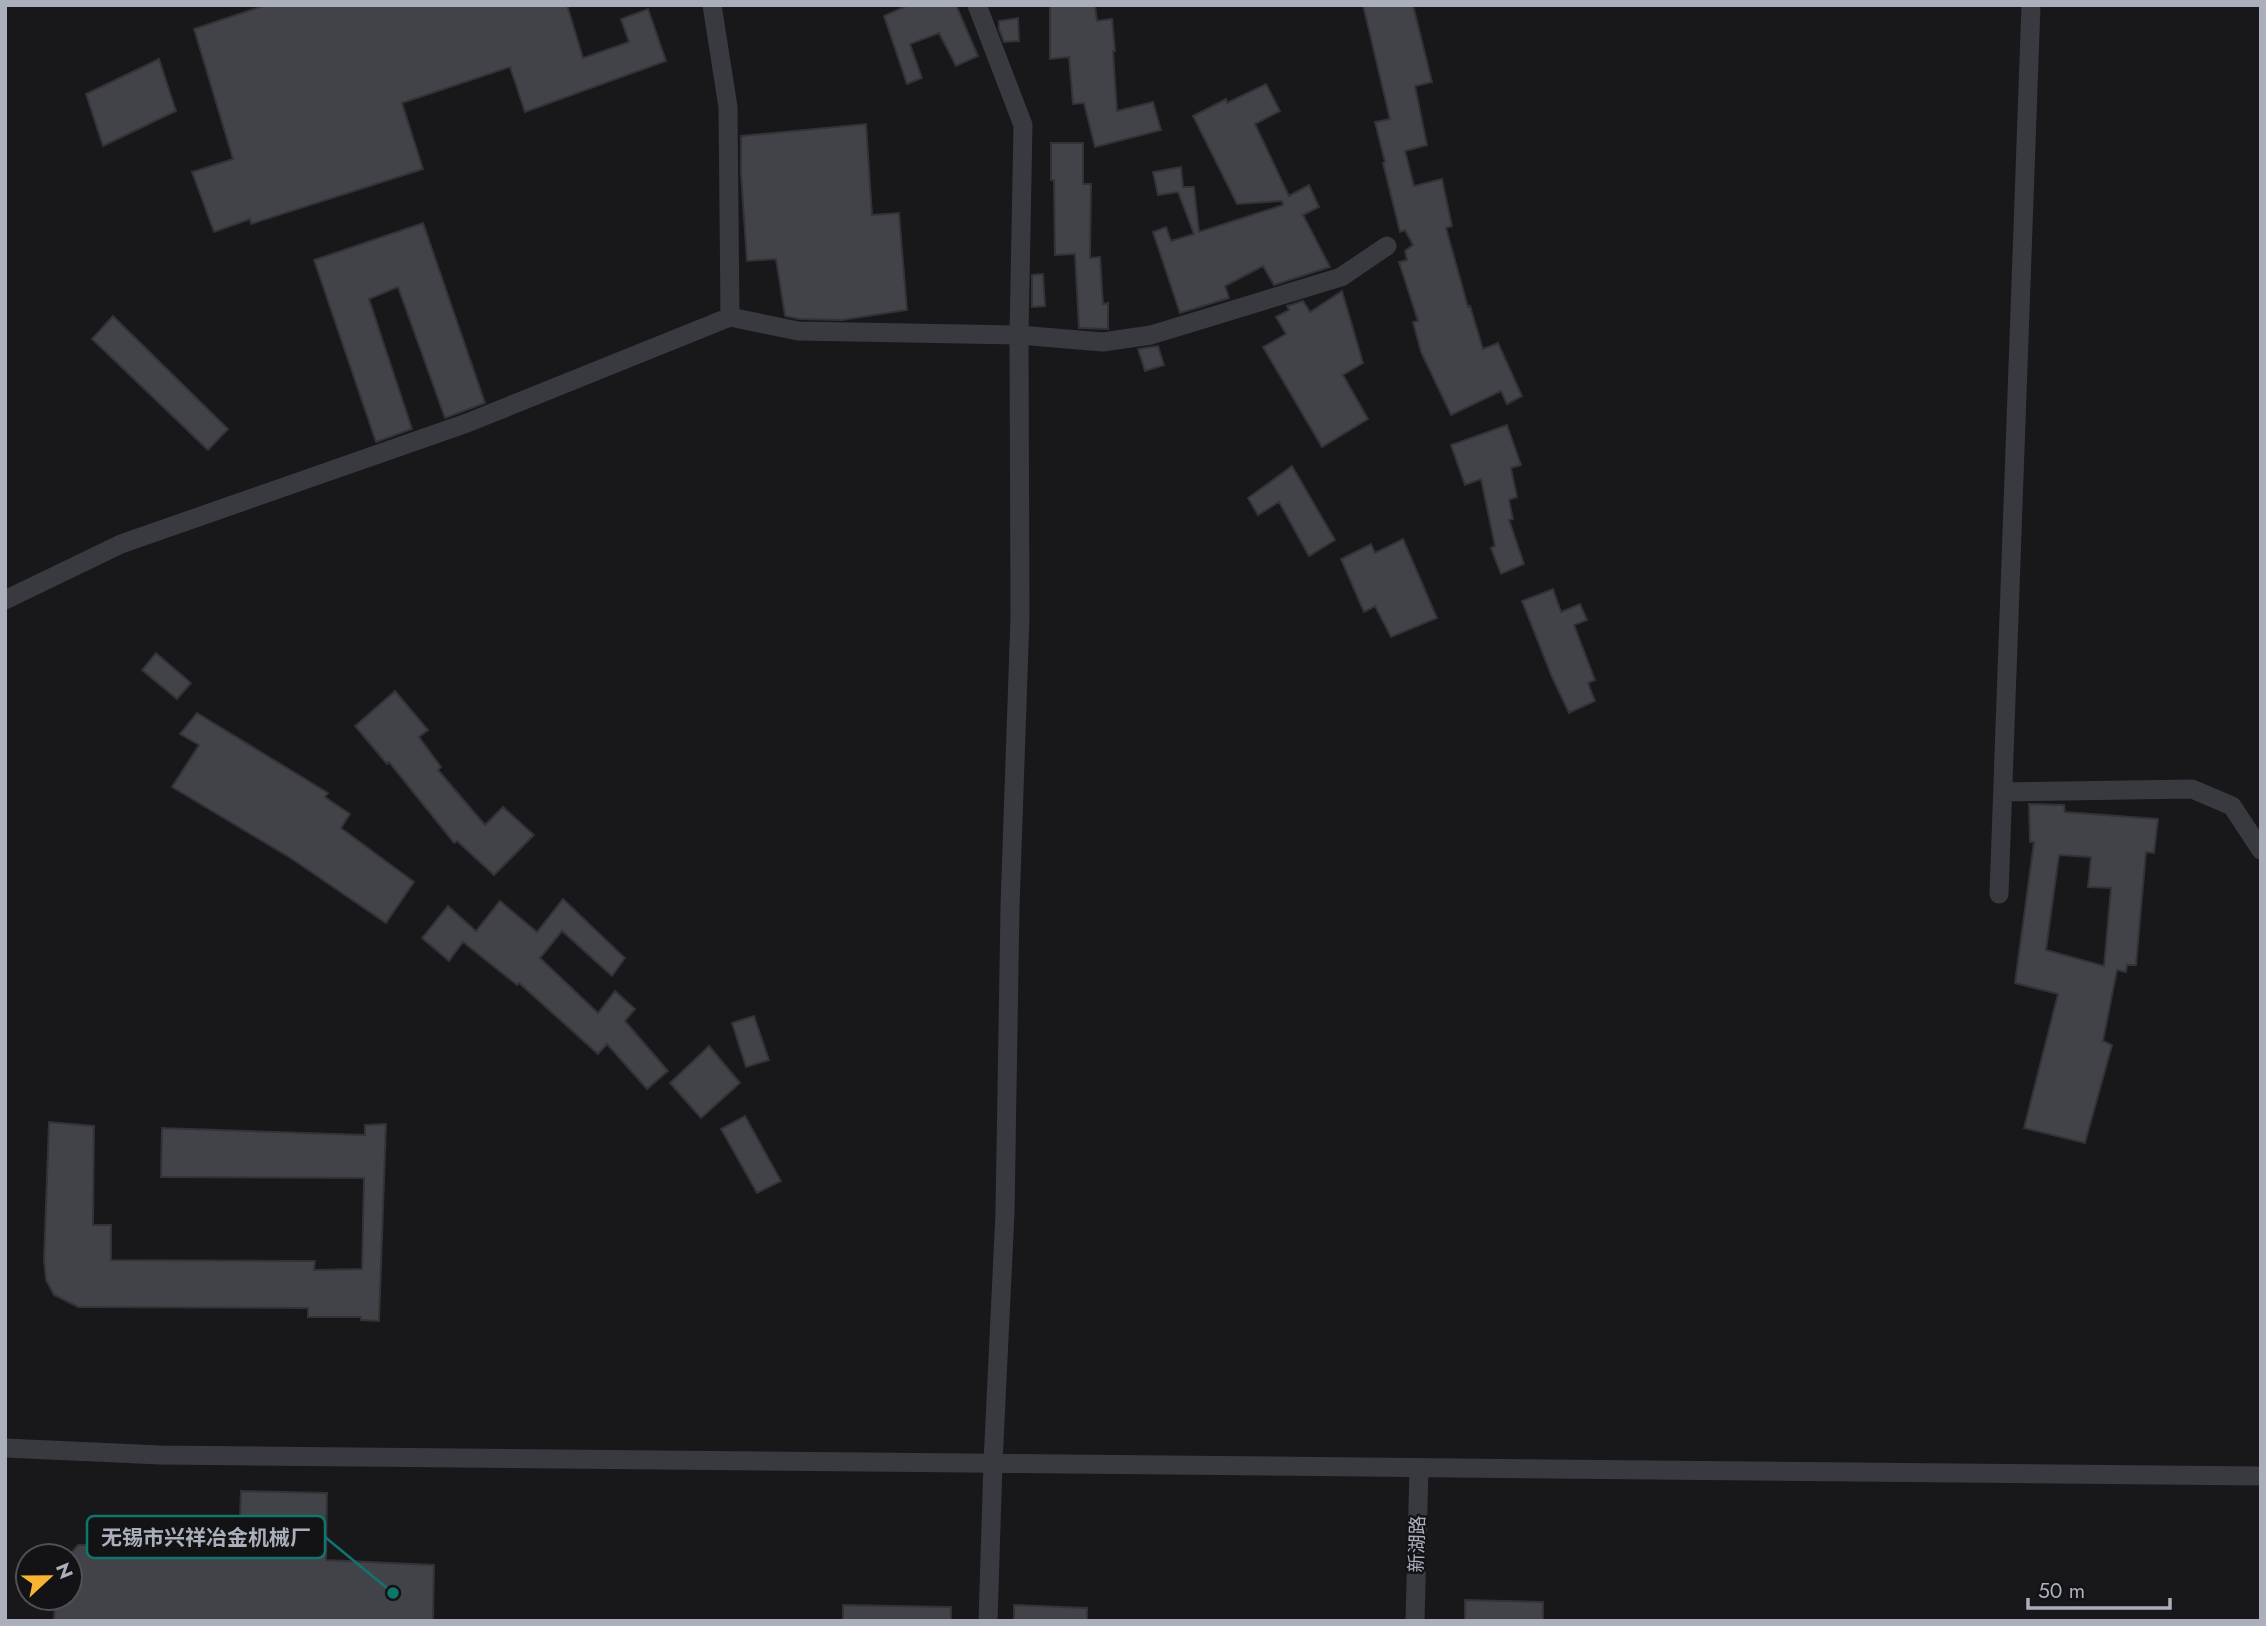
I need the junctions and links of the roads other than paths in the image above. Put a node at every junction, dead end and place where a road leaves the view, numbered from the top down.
1 (712, 5) edge
2 (978, 5) edge
3 (2031, 5) edge
4 (1387, 246) dead end
5 (730, 317) junction
6 (1019, 335) junction
7 (5, 600) edge
8 (2003, 792) junction
9 (2261, 850) edge
10 (1999, 894) dead end
11 (5, 1448) edge
12 (993, 1464) junction
13 (1419, 1468) junction
14 (2261, 1476) edge
15 (988, 1621) edge
16 (1415, 1621) edge

1 - 5 street
2 - 6 street
3 - 8 street
4 - 6 street
5 - 6 street
5 - 7 street
6 - 12 street
8 - 9 street
8 - 10 street
11 - 12 street
12 - 13 street
12 - 15 street
13 - 14 street
13 - 16 street, 新湖路

